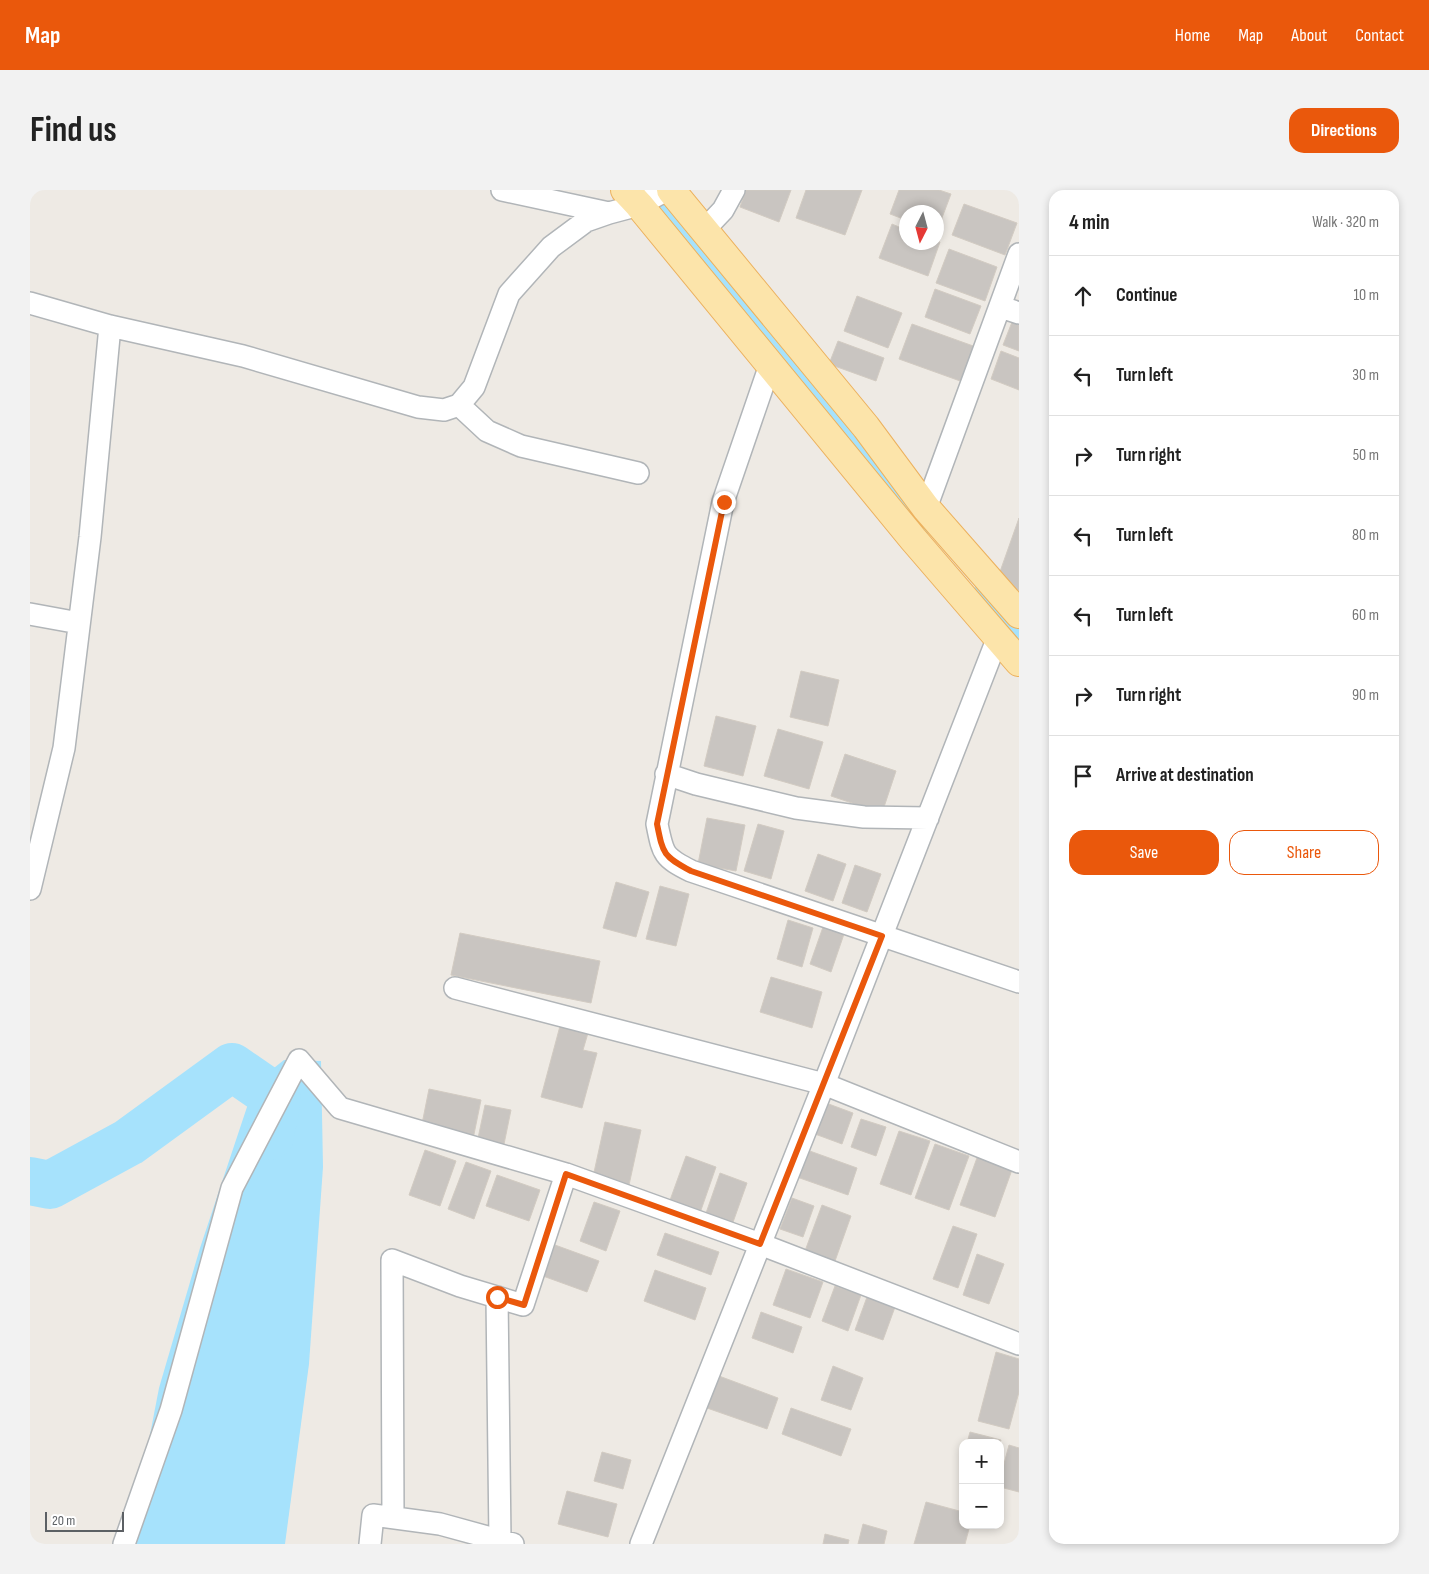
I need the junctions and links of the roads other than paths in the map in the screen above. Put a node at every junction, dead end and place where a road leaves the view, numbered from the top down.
1 (502, 190) edge
2 (734, 190) edge
3 (652, 195) edge
4 (609, 213) junction
5 (705, 230) junction
6 (1019, 254) edge
7 (30, 303) edge
8 (1010, 310) edge
9 (110, 326) junction
10 (770, 365) junction
11 (460, 405) junction
12 (638, 473) dead end
13 (926, 508) junction
14 (30, 614) edge
15 (1019, 614) edge
16 (79, 623) junction
17 (998, 637) junction
18 (1019, 662) edge
19 (666, 774) junction
20 (928, 818) junction
21 (30, 889) edge
22 (882, 936) junction
23 (1019, 982) edge
24 (455, 988) dead end
25 (824, 1084) junction
26 (1019, 1162) edge
27 (566, 1174) junction
28 (760, 1244) junction
29 (497, 1297) junction
30 (1019, 1344) edge
31 (393, 1518) junction
32 (506, 1542) edge
33 (124, 1544) edge
34 (370, 1544) edge
35 (641, 1544) edge

1 - 4 street
2 - 5 street
3 - 4 street
3 - 5 main road
3 - 10 main road
4 - 11 street
5 - 13 main road
6 - 8 street
7 - 9 street
8 - 13 street
9 - 11 street
9 - 16 street
10 - 17 main road
10 - 19 street
11 - 12 street
13 - 15 main road
14 - 16 street
16 - 21 street
17 - 18 main road
17 - 20 street
19 - 20 street
19 - 22 street
20 - 22 street
22 - 23 street
22 - 25 street
24 - 25 street
25 - 26 street
25 - 28 street
27 - 28 street
27 - 29 street
27 - 33 street
28 - 30 street
28 - 35 street
29 - 31 street
29 - 32 street
31 - 32 street
31 - 34 street

